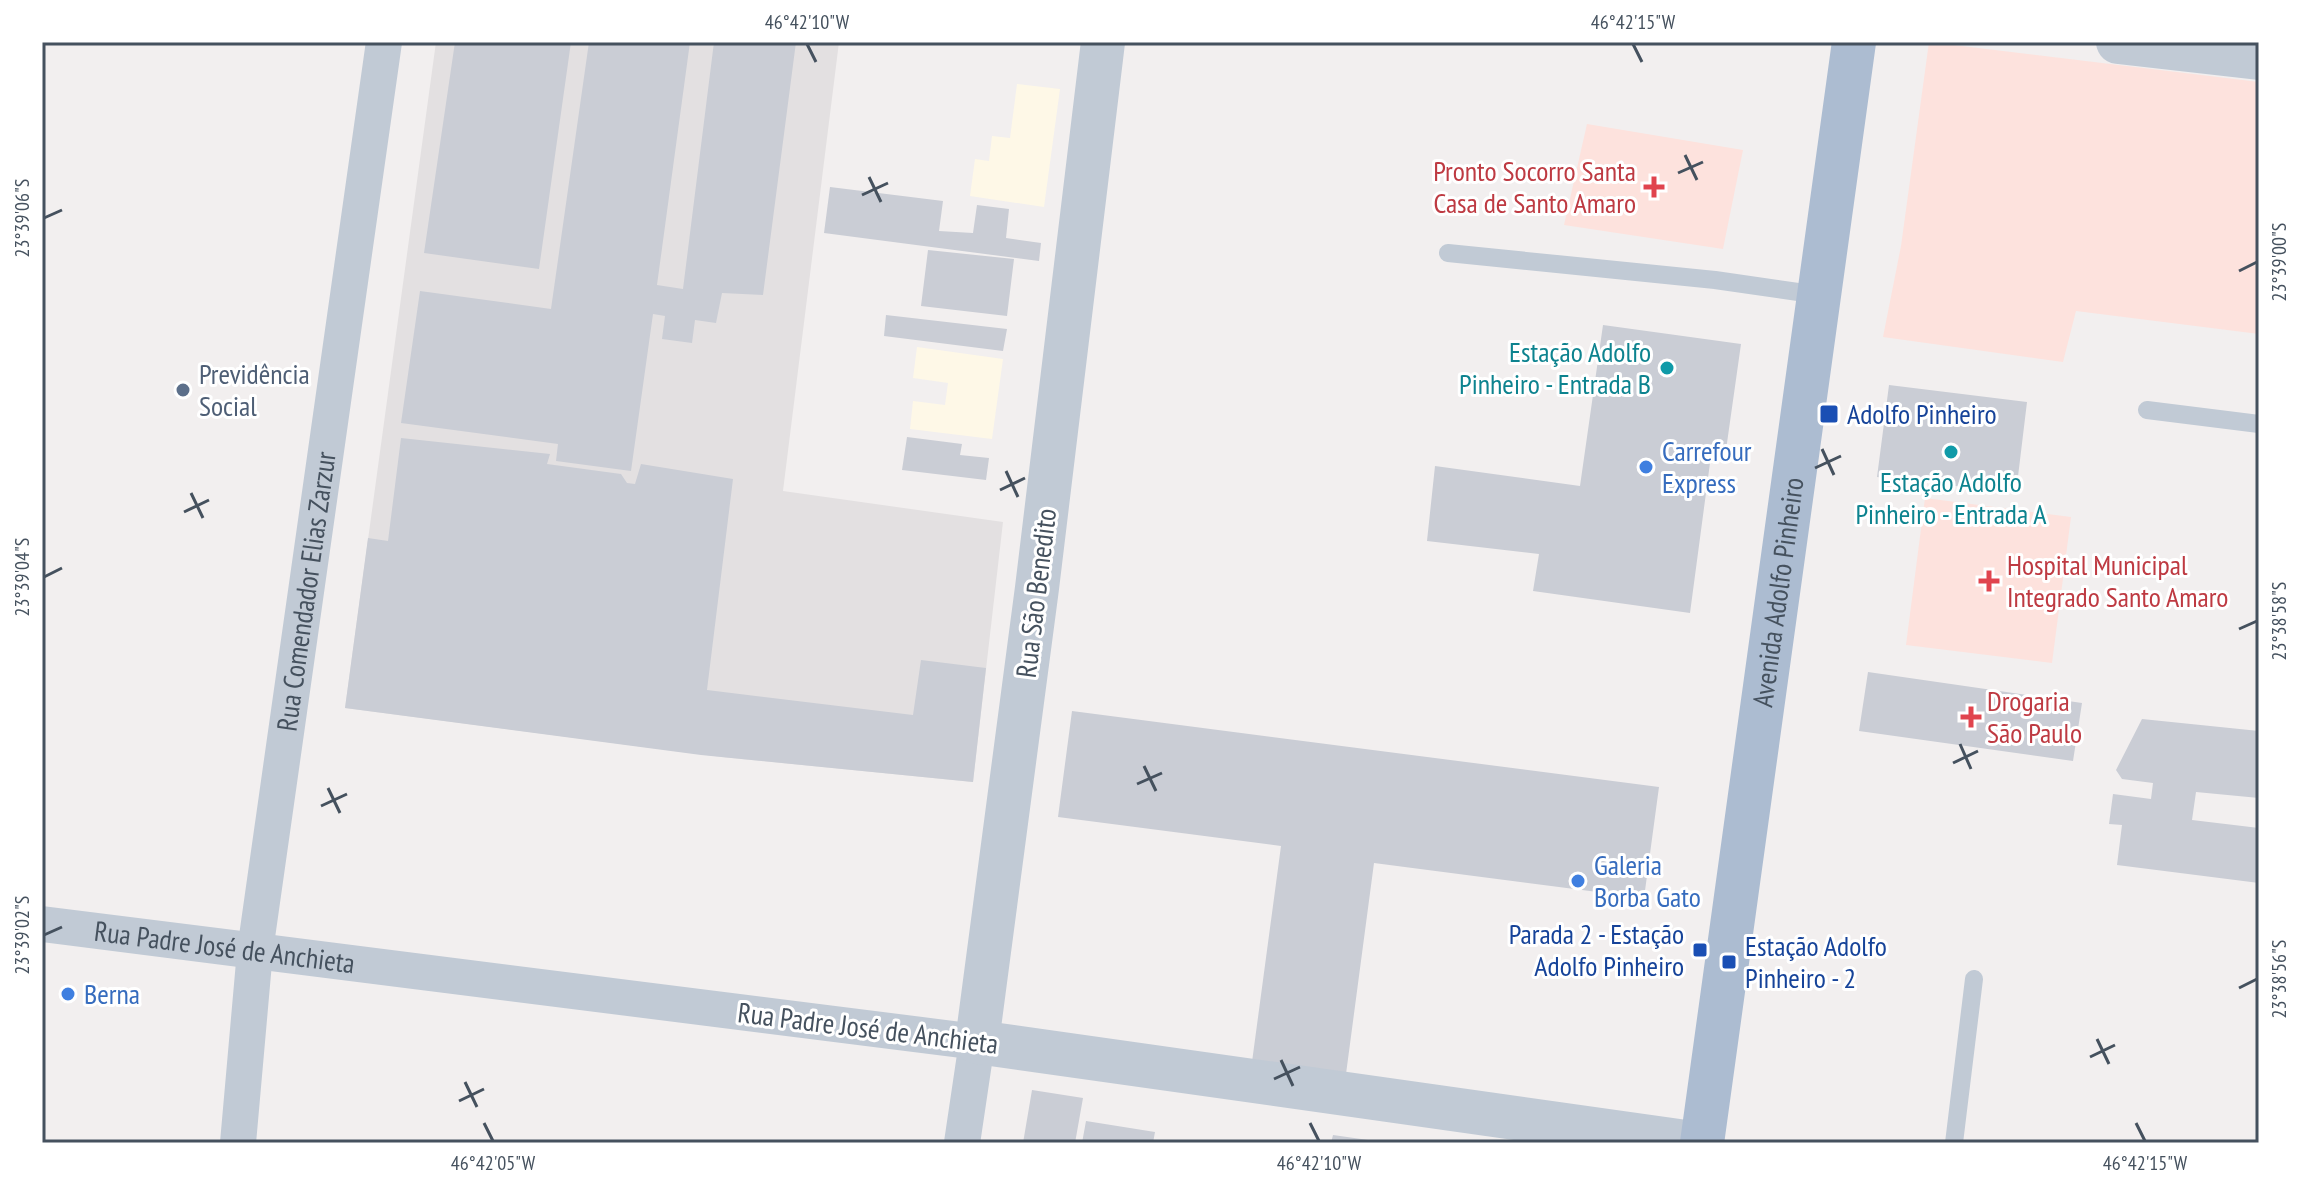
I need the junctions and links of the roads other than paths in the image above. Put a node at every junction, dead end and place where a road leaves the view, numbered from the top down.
1 (384, 42) edge
2 (1103, 42) edge
3 (1854, 42) edge
4 (2118, 42) edge
5 (2259, 58) edge
6 (1448, 253) dead end
7 (1819, 295) junction
8 (2147, 410) dead end
9 (2259, 424) edge
10 (42, 924) edge
11 (255, 951) junction
12 (1974, 979) dead end
13 (977, 1042) junction
14 (238, 1143) edge
15 (962, 1143) edge
16 (1693, 1143) edge
17 (1702, 1143) edge
18 (1954, 1143) edge

1 - 11 street, Rua Comendador Elias Zarzur
2 - 13 street, Rua São Benedito
3 - 7 main road, Avenida Adolfo Pinheiro
4 - 5 street
6 - 7 lane
7 - 17 main road, Avenida Adolfo Pinheiro
8 - 9 lane
10 - 11 street, Rua Padre José de Anchieta
11 - 13 street, Rua Padre José de Anchieta
11 - 14 street, Rua Comendador Elias Zarzur
12 - 18 lane
13 - 15 street, Rua São Benedito
13 - 16 street, Rua Padre José de Anchieta

